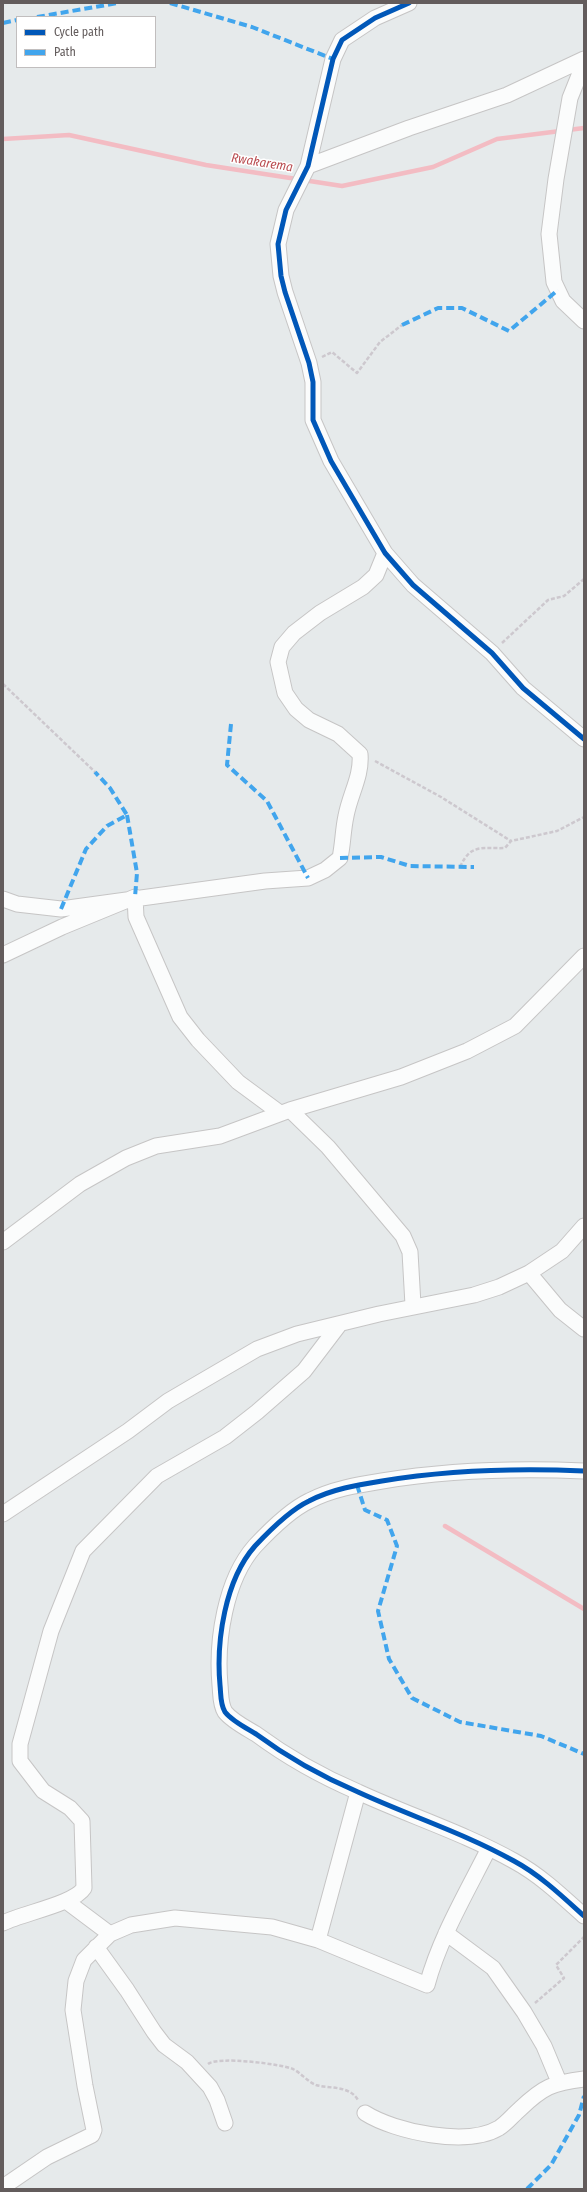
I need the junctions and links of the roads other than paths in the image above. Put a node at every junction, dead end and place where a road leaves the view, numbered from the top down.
1 (409, 3) edge
2 (584, 59) edge
3 (584, 63) edge
4 (308, 166) junction
5 (584, 321) edge
6 (385, 553) junction
7 (584, 739) edge
8 (135, 897) junction
9 (3, 899) edge
10 (3, 955) edge
11 (584, 956) edge
12 (285, 1111) junction
13 (584, 1226) edge
14 (3, 1242) edge
15 (528, 1273) junction
16 (413, 1305) junction
17 (339, 1325) junction
18 (584, 1330) edge
19 (584, 1471) edge
20 (3, 1513) edge
21 (358, 1792) junction
22 (489, 1848) junction
23 (66, 1902) junction
24 (584, 1916) edge
25 (3, 1923) edge
26 (446, 1933) junction
27 (110, 1934) junction
28 (318, 1940) junction
29 (96, 1947) junction
30 (584, 2079) edge
31 (559, 2082) junction
32 (365, 2113) road end
33 (225, 2123) dead end
34 (3, 2187) edge

1 - 4 street
2 - 4 street
3 - 5 street
4 - 6 street
6 - 7 street
6 - 8 street
8 - 9 street
8 - 10 street
8 - 12 street
11 - 12 street
12 - 14 street
12 - 16 street
13 - 15 street
15 - 16 street
15 - 18 street
16 - 17 street
17 - 20 street
17 - 23 street
19 - 21 street
21 - 22 street
21 - 28 street
22 - 24 street
22 - 26 street
23 - 25 street
23 - 27 street
26 - 28 street
26 - 31 street
27 - 28 street
27 - 29 street
29 - 33 street
29 - 34 street
30 - 31 street
31 - 32 street

